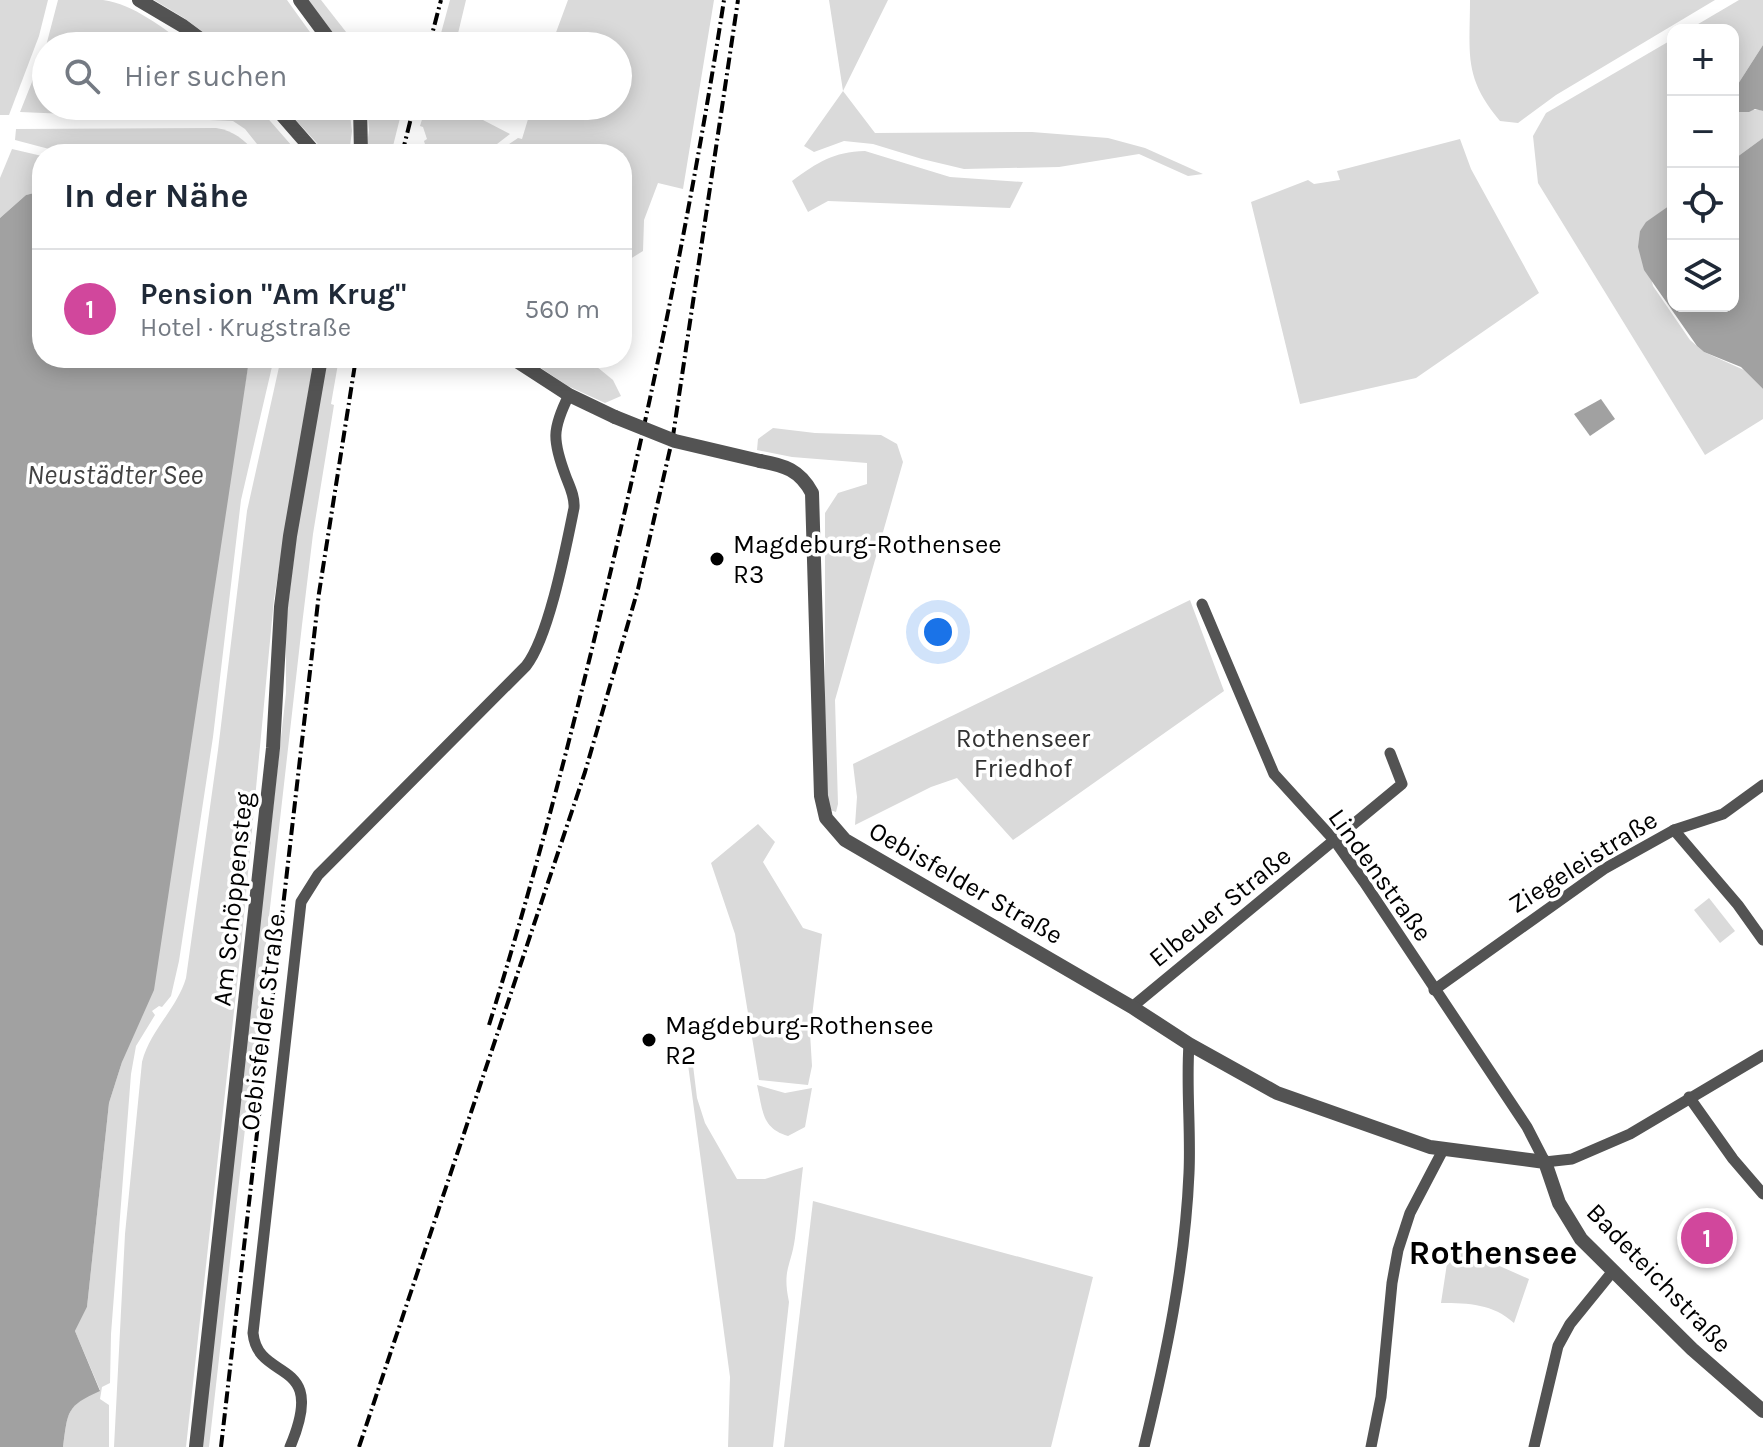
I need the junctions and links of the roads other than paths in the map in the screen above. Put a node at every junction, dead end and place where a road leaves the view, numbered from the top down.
1 (139, 0) edge
2 (300, 0) edge
3 (188, 32) edge
4 (324, 32) edge
5 (286, 120) edge
6 (360, 120) edge
7 (307, 144) edge
8 (361, 144) edge
9 (319, 368) edge
10 (527, 368) edge
11 (569, 395) junction
12 (1202, 604) dead end
13 (1390, 753) dead end
14 (1763, 785) edge
15 (1674, 830) junction
16 (1335, 841) junction
17 (1763, 940) edge
18 (1434, 990) junction
19 (1132, 1007) junction
20 (1189, 1044) junction
21 (1763, 1055) edge
22 (1689, 1097) junction
23 (1443, 1150) junction
24 (1545, 1162) junction
25 (1763, 1194) edge
26 (1613, 1271) junction
27 (1763, 1411) edge
28 (196, 1447) edge
29 (290, 1447) edge
30 (1144, 1447) edge
31 (1371, 1447) edge
32 (1534, 1447) edge

1 - 3 street
2 - 4 street
5 - 7 street
6 - 8 street
9 - 28 street, Am Schöppensteg
10 - 11 street, Oebisfelder Straße
11 - 19 street, Oebisfelder Straße, bridge
11 - 29 street, Oebisfelder Straße
12 - 16 street, Lindenstraße
13 - 16 street, Elbeuer Straße
14 - 15 street, Ziegeleistraße
15 - 17 street
15 - 18 street, Ziegeleistraße
16 - 18 street, Lindenstraße
16 - 19 street, Elbeuer Straße
18 - 24 street, Lindenstraße
19 - 20 street, Oebisfelder Straße
20 - 23 street, Oebisfelder Straße
20 - 30 street
21 - 22 street
22 - 24 street
22 - 25 street
23 - 24 street, Oebisfelder Straße
23 - 31 street
24 - 26 street, Badeteichstraße
26 - 27 street, Badeteichstraße
26 - 32 street

